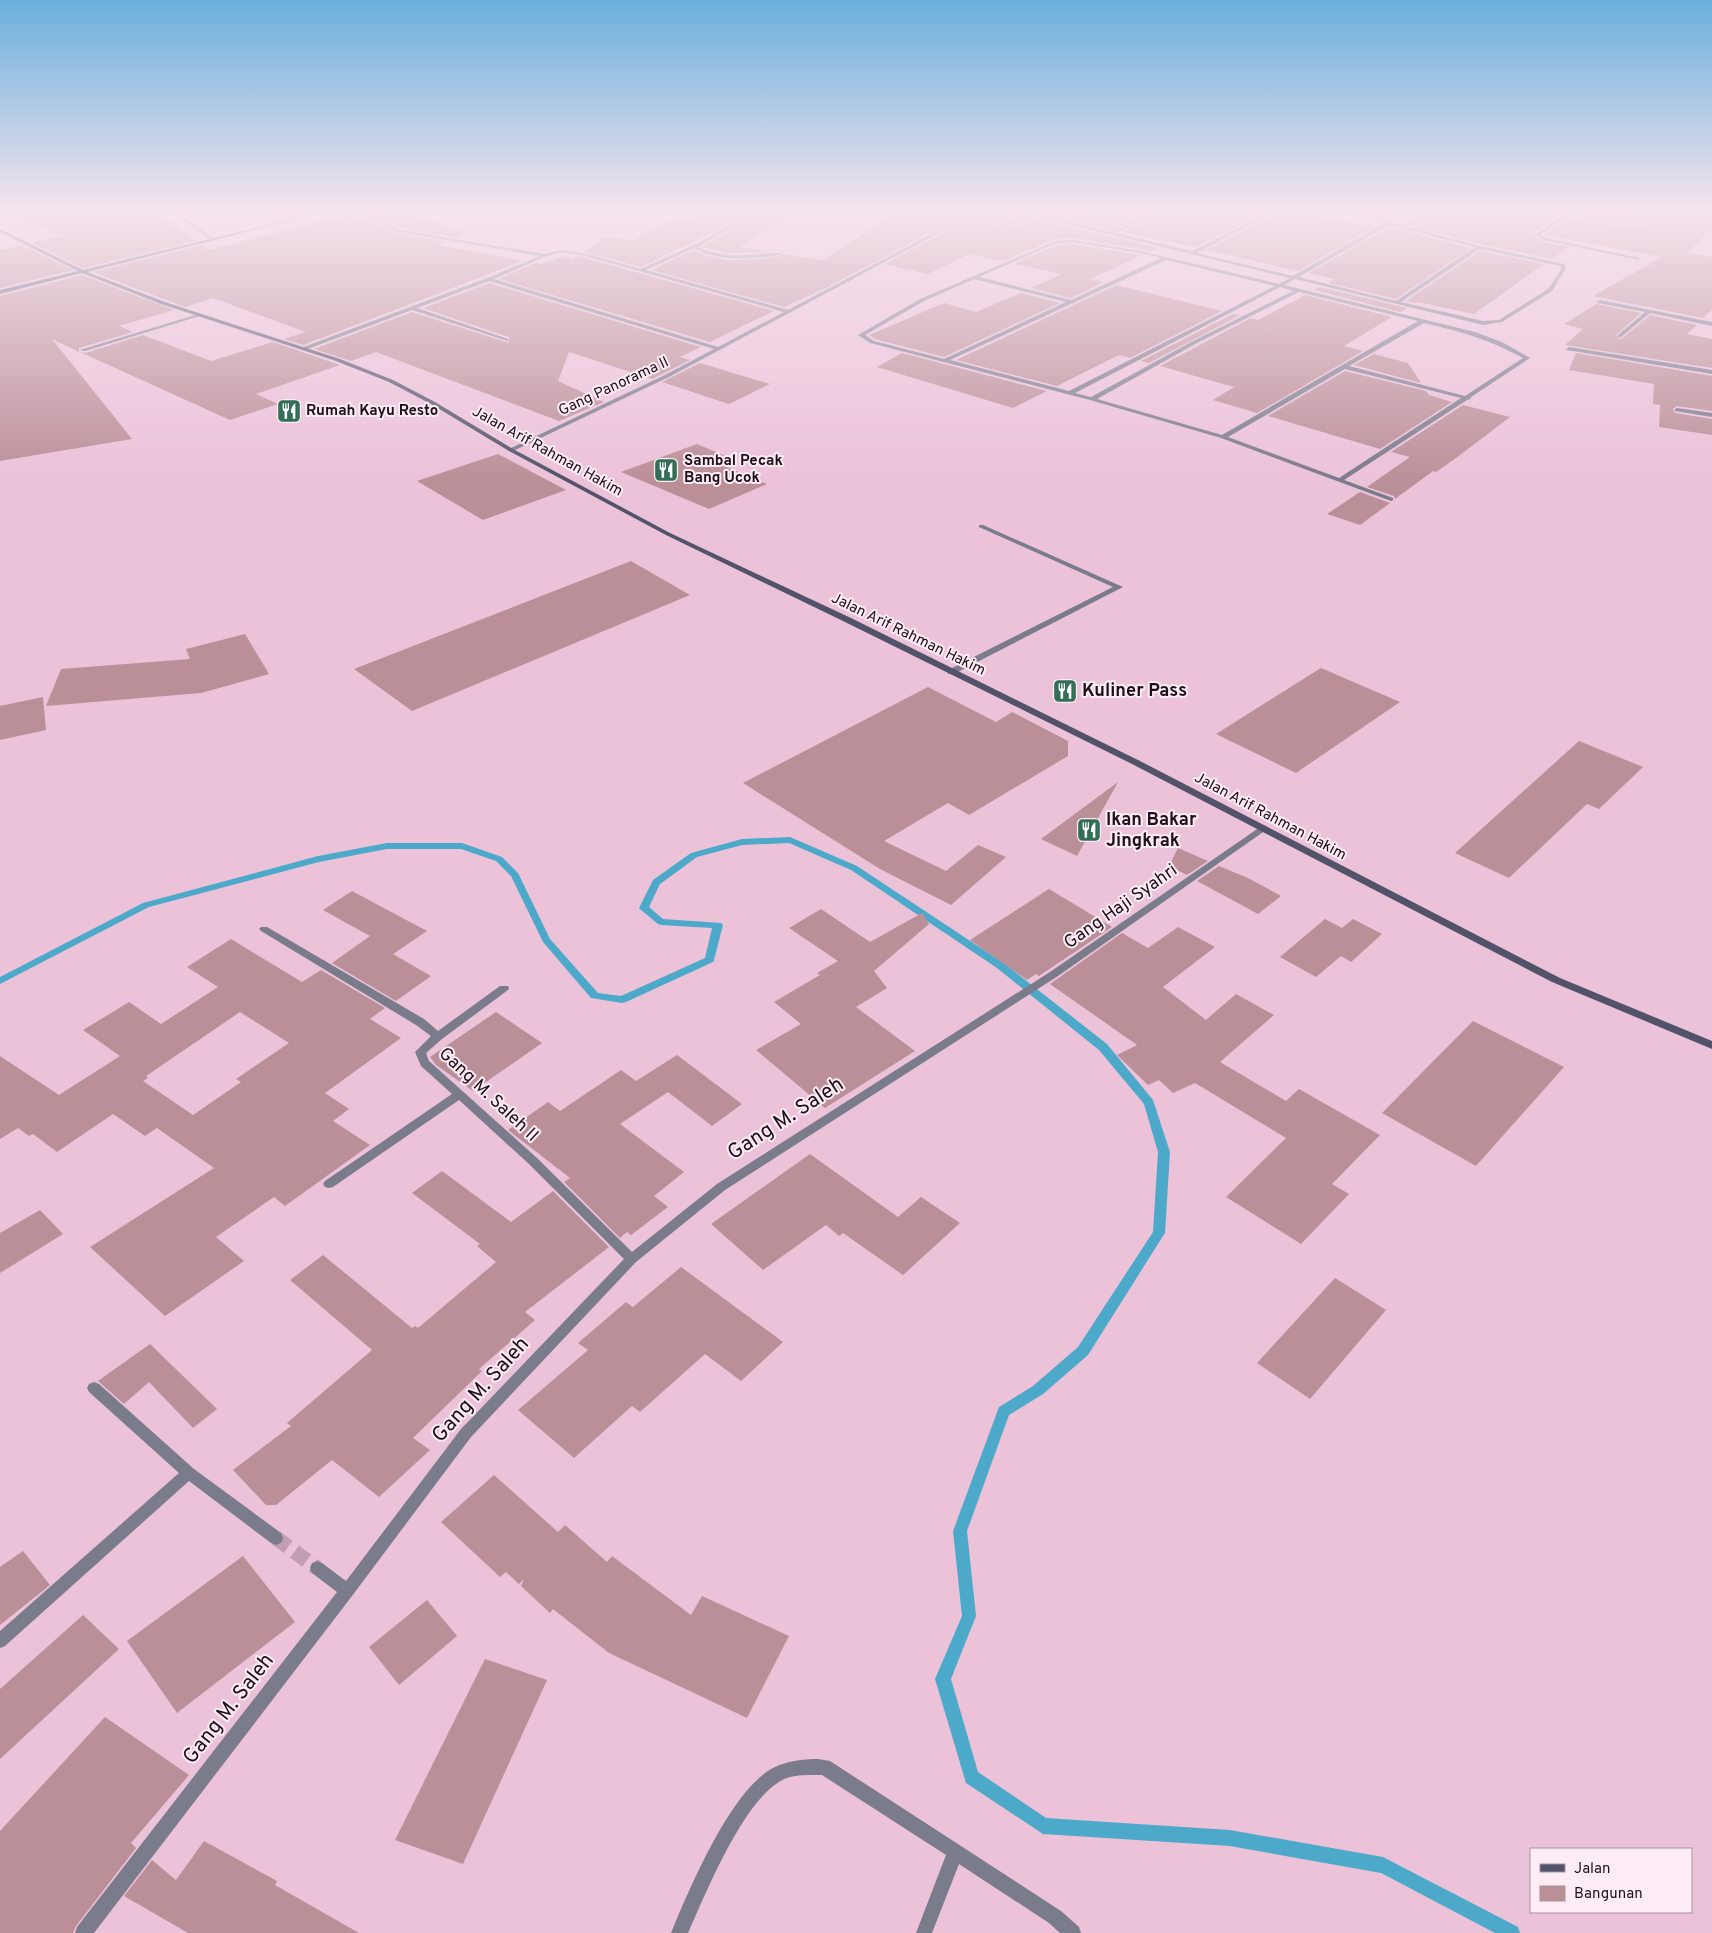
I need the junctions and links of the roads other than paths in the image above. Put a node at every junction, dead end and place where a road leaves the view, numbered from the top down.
1 (159, 301) edge
2 (430, 301) edge
3 (562, 301) edge
4 (751, 301) edge
5 (809, 301) edge
6 (921, 301) edge
7 (1068, 301) edge
8 (1249, 301) edge
9 (1276, 301) edge
10 (1341, 301) edge
11 (1388, 301) edge
12 (1399, 301) edge
13 (1531, 301) edge
14 (1071, 302) joint
15 (1600, 302) dead end
16 (1396, 303) junction
17 (412, 308) junction
18 (789, 312) junction
19 (1648, 312) junction
20 (197, 316) junction
21 (1424, 320) junction
22 (1712, 324) edge
23 (1620, 336) dead end
24 (506, 340) dead end
25 (303, 349) junction
26 (719, 349) junction
27 (1569, 349) dead end
28 (83, 350) dead end
29 (944, 361) junction
30 (1345, 367) junction
31 (1712, 372) edge
32 (1070, 393) junction
33 (1468, 398) junction
34 (1092, 399) junction
35 (1677, 410) dead end
36 (1712, 415) edge
37 (1223, 437) junction
38 (511, 450) junction
39 (1341, 479) junction
40 (1391, 499) dead end
41 (981, 526) dead end
42 (951, 672) junction
43 (1263, 828) junction
44 (264, 929) dead end
45 (504, 988) dead end
46 (1022, 992) joint
47 (438, 1036) junction
48 (1712, 1044) edge
49 (460, 1094) junction
50 (329, 1184) dead end
51 (632, 1259) junction
52 (94, 1388) dead end
53 (189, 1473) junction
54 (276, 1538) tunnel mouth
55 (317, 1568) tunnel mouth
56 (347, 1591) junction
57 (0, 1641) edge
58 (955, 1852) junction
59 (83, 1933) edge
60 (679, 1933) edge
61 (924, 1933) edge
62 (1073, 1933) edge

1 - 20 street, Jalan Arif Rahman Hakim
2 - 17 street
3 - 26 street
4 - 18 street
5 - 18 street, Gang Panorama II
6 - 29 street
7 - 14 street
8 - 32 street
9 - 34 street
10 - 21 street
11 - 16 street
12 - 16 street
13 - 16 street
14 - 29 street
15 - 19 street
17 - 24 street
17 - 25 street
18 - 26 street, Gang Panorama II
19 - 22 street
19 - 23 street
20 - 25 street, Jalan Arif Rahman Hakim
20 - 28 street
21 - 30 street
21 - 33 street
25 - 38 street, Jalan Arif Rahman Hakim
26 - 38 street, Gang Panorama II
27 - 31 street
29 - 32 street
30 - 33 street
30 - 37 street
32 - 34 street
33 - 39 street
34 - 37 street
35 - 36 street
37 - 39 street
38 - 42 street, Jalan Arif Rahman Hakim
39 - 40 street
41 - 42 street
42 - 43 street, Jalan Arif Rahman Hakim
43 - 46 street, Gang Haji Syahri
43 - 48 street, Jalan Arif Rahman Hakim
44 - 47 street, Gang M. Saleh II
45 - 47 street
46 - 51 street, Gang M. Saleh
47 - 49 street, Gang M. Saleh II
49 - 50 street
49 - 51 street, Gang M. Saleh II
51 - 56 street, Gang M. Saleh
52 - 53 street
53 - 54 street
53 - 57 street
55 - 56 street
56 - 59 street, Gang M. Saleh
58 - 60 street
58 - 61 street
58 - 62 street

